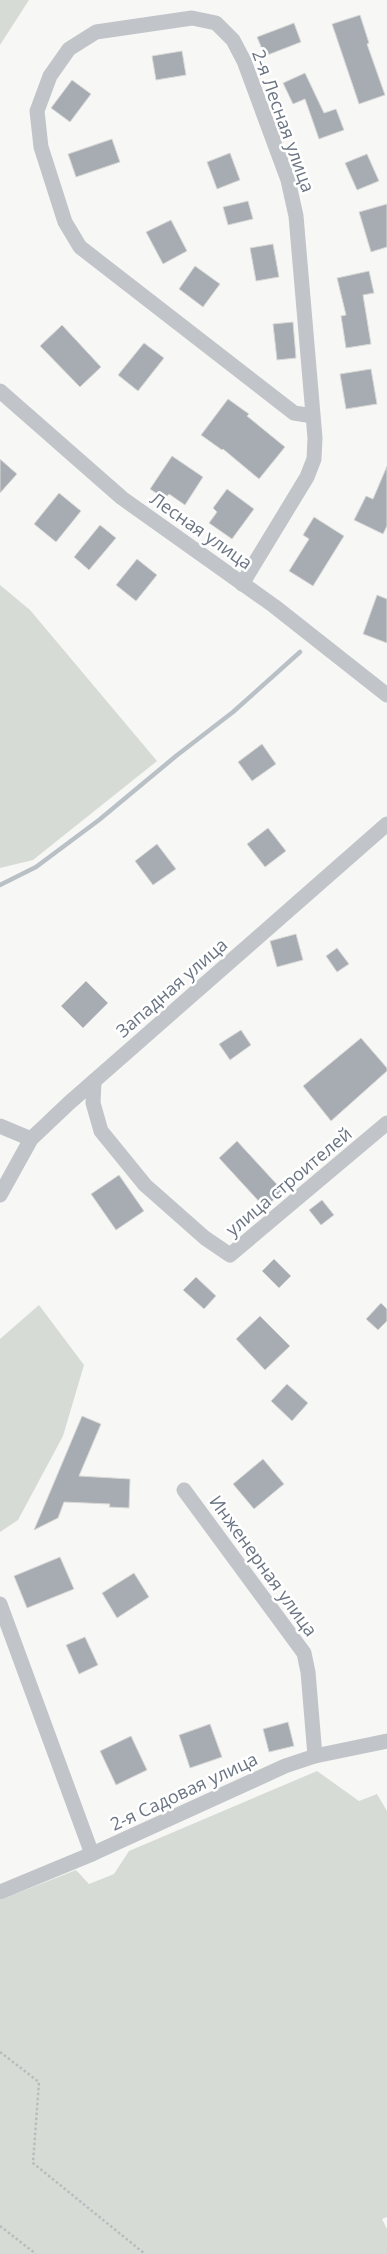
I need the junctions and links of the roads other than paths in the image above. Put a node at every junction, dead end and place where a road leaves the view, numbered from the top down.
1 (0, 391) edge
2 (313, 416) junction
3 (242, 584) junction
4 (387, 694) edge
5 (387, 824) edge
6 (94, 1081) junction
7 (387, 1123) edge
8 (0, 1126) edge
9 (31, 1139) junction
10 (0, 1195) edge
11 (184, 1490) dead end
12 (0, 1604) edge
13 (387, 1741) edge
14 (314, 1756) junction
15 (92, 1854) junction
16 (1, 1892) edge

1 - 3 street, Лесная улица
2 - 2 street, 2-я Лесная улица
2 - 3 street, 2-я Лесная улица
3 - 4 street, Лесная улица
5 - 6 street, Западная улица
6 - 7 street, улица строителей
6 - 9 street, Западная улица
8 - 9 street
9 - 10 street, Западная улица
11 - 14 street, Инженерная улица
12 - 15 street
13 - 14 street, 2-я Садовая улица
14 - 15 street, 2-я Садовая улица
15 - 16 street, 2-я Садовая улица

